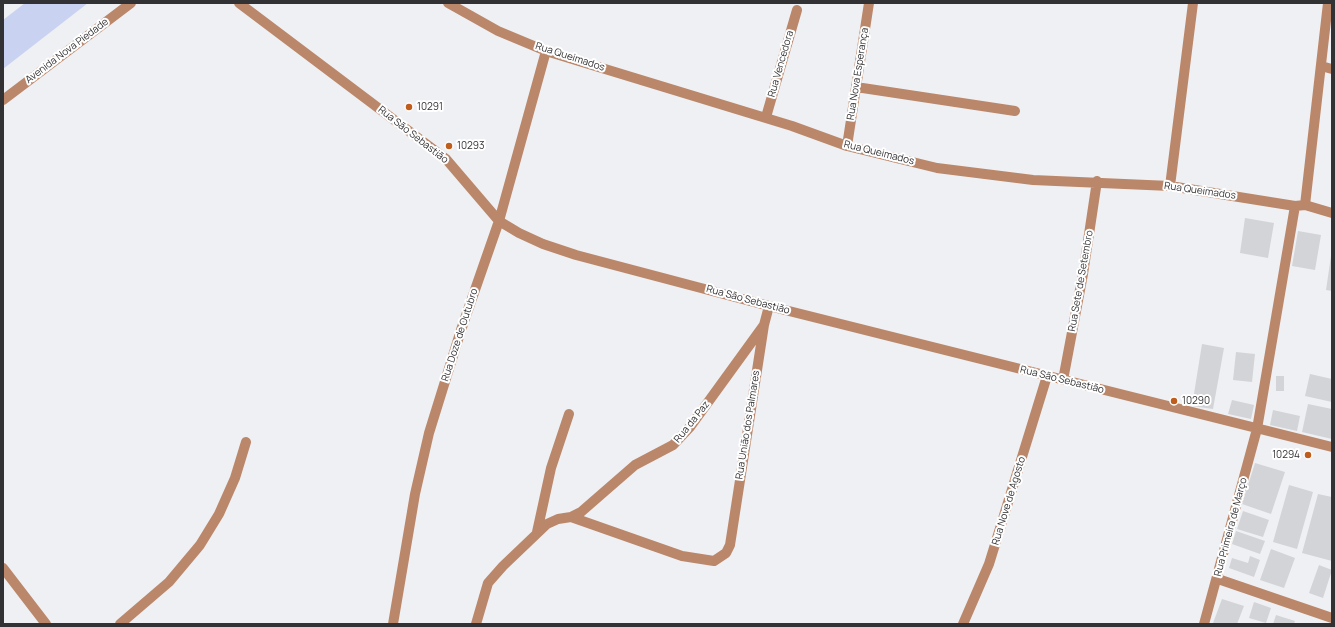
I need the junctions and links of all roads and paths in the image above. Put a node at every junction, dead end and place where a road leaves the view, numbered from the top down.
1 (131, 3) edge
2 (239, 3) edge
3 (448, 3) edge
4 (869, 3) edge
5 (1193, 3) edge
6 (1328, 3) edge
7 (797, 10) dead end
8 (546, 51) junction
9 (1321, 66) junction
10 (1332, 69) edge
11 (856, 87) junction
12 (3, 100) edge
13 (1015, 112) dead end
14 (766, 117) junction
15 (847, 146) junction
16 (1097, 182) junction
17 (1170, 186) junction
18 (1300, 205) junction
19 (1332, 213) edge
20 (499, 221) junction
21 (769, 306) junction
22 (764, 325) junction
23 (1047, 376) junction
24 (1063, 380) junction
25 (570, 414) dead end
26 (1257, 430) junction
27 (246, 442) dead end
28 (1332, 447) edge
29 (571, 517) junction
30 (537, 532) junction
31 (3, 568) edge
32 (1218, 579) junction
33 (1332, 618) edge
34 (46, 624) edge
35 (120, 624) edge
36 (393, 624) edge
37 (476, 624) edge
38 (963, 624) edge
39 (1204, 624) edge

1 - 12 street, Avenida Nova Piedade
2 - 20 street, Rua São Sebastião
3 - 8 street, Rua Queimados
4 - 11 street, Rua Nova Esperança
5 - 17 street
6 - 9 street, Rua Primeira de Março
7 - 14 street, Rua Vencedora
8 - 14 street, Rua Queimados
8 - 20 street, Rua Doze de Outubro
9 - 10 street
9 - 18 street, Rua Primeira de Março
11 - 13 street
11 - 15 street, Rua Nova Esperança
14 - 15 street, Rua Queimados
15 - 16 street, Rua Queimados
16 - 17 street, Rua Queimados
16 - 24 street, Rua Sete de Setembro
17 - 18 street, Rua Queimados
18 - 19 street, Rua Queimados
18 - 26 street, Rua Primeira de Março
20 - 21 street, Rua São Sebastião
20 - 36 street, Rua Doze de Outubro
21 - 22 street, Rua União dos Palmares
21 - 23 street, Rua São Sebastião
22 - 29 street, Rua da Paz
22 - 29 street, Rua União dos Palmares
23 - 24 street, Rua São Sebastião
23 - 38 street, Rua Nove de Agosto
24 - 26 street, Rua São Sebastião
25 - 30 street
26 - 28 street, Rua São Sebastião
26 - 32 street, Rua Primeira de Março
27 - 35 street
29 - 30 street, Rua da Paz
30 - 37 street, Rua da Paz
31 - 34 street
32 - 33 street
32 - 39 street, Rua Primeira de Março

